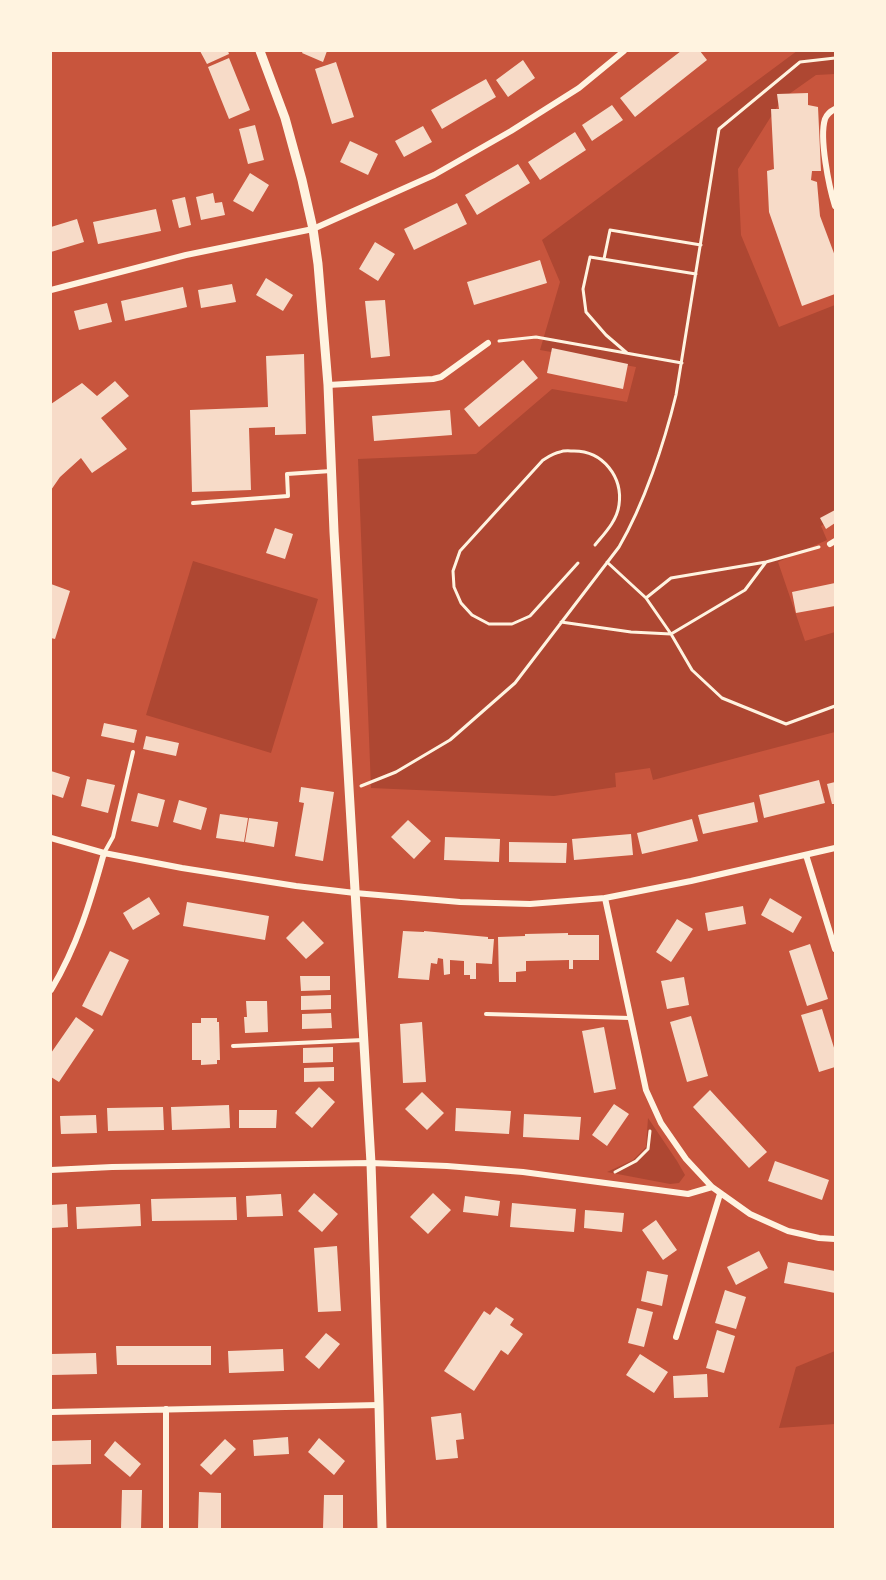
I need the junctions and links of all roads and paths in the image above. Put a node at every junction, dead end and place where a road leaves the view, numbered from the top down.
1 (260, 51) edge
2 (624, 51) edge
3 (835, 58) edge
4 (835, 109) edge
5 (835, 206) edge
6 (313, 229) junction
7 (700, 245) junction
8 (604, 259) junction
9 (696, 274) junction
10 (51, 290) edge
11 (488, 343) joint
12 (627, 353) junction
13 (682, 363) junction
14 (328, 385) junction
15 (332, 471) junction
16 (193, 503) dead end
17 (832, 542) edge
18 (595, 545) dead end
19 (607, 562) junction
20 (766, 562) junction
21 (578, 563) dead end
22 (646, 598) junction
23 (561, 622) junction
24 (671, 634) junction
25 (835, 706) edge
26 (133, 752) dead end
27 (349, 791) junction
28 (51, 838) edge
29 (835, 848) edge
30 (104, 853) junction
31 (806, 855) junction
32 (355, 893) junction
33 (605, 898) junction
34 (835, 949) edge
35 (51, 990) edge
36 (486, 1014) dead end
37 (630, 1018) junction
38 (363, 1040) junction
39 (233, 1046) dead end
40 (653, 1104) junction
41 (371, 1163) junction
42 (51, 1170) edge
43 (597, 1181) junction
44 (712, 1187) junction
45 (720, 1194) junction
46 (835, 1239) edge
47 (676, 1337) dead end
48 (379, 1405) junction
49 (166, 1409) junction
50 (51, 1412) edge
51 (166, 1529) edge
52 (382, 1529) edge

1 - 6 street
2 - 6 street
3 - 7 path
4 - 5 street
6 - 10 street
6 - 14 street
7 - 8 path
7 - 9 path
8 - 9 path
8 - 12 path
9 - 13 path
11 - 12 path
11 - 14 street
12 - 13 path
13 - 19 path
14 - 15 street
15 - 16 lane
15 - 27 street
17 - 20 path
18 - 21 path
19 - 22 path
19 - 23 path
20 - 22 path
20 - 24 path
22 - 24 path
23 - 24 path
23 - 27 path
24 - 25 path
26 - 30 lane
27 - 32 street
28 - 30 street
29 - 31 street
30 - 32 street
30 - 35 street
31 - 33 street
31 - 34 street
32 - 33 street
32 - 38 street
33 - 37 street
36 - 37 lane
37 - 40 street
38 - 39 lane
38 - 41 street
40 - 43 path
40 - 44 street
41 - 42 street
41 - 43 street
41 - 48 street
43 - 44 street
44 - 45 street
45 - 46 street
45 - 47 street
48 - 49 street
48 - 52 street
49 - 50 street
49 - 51 street

